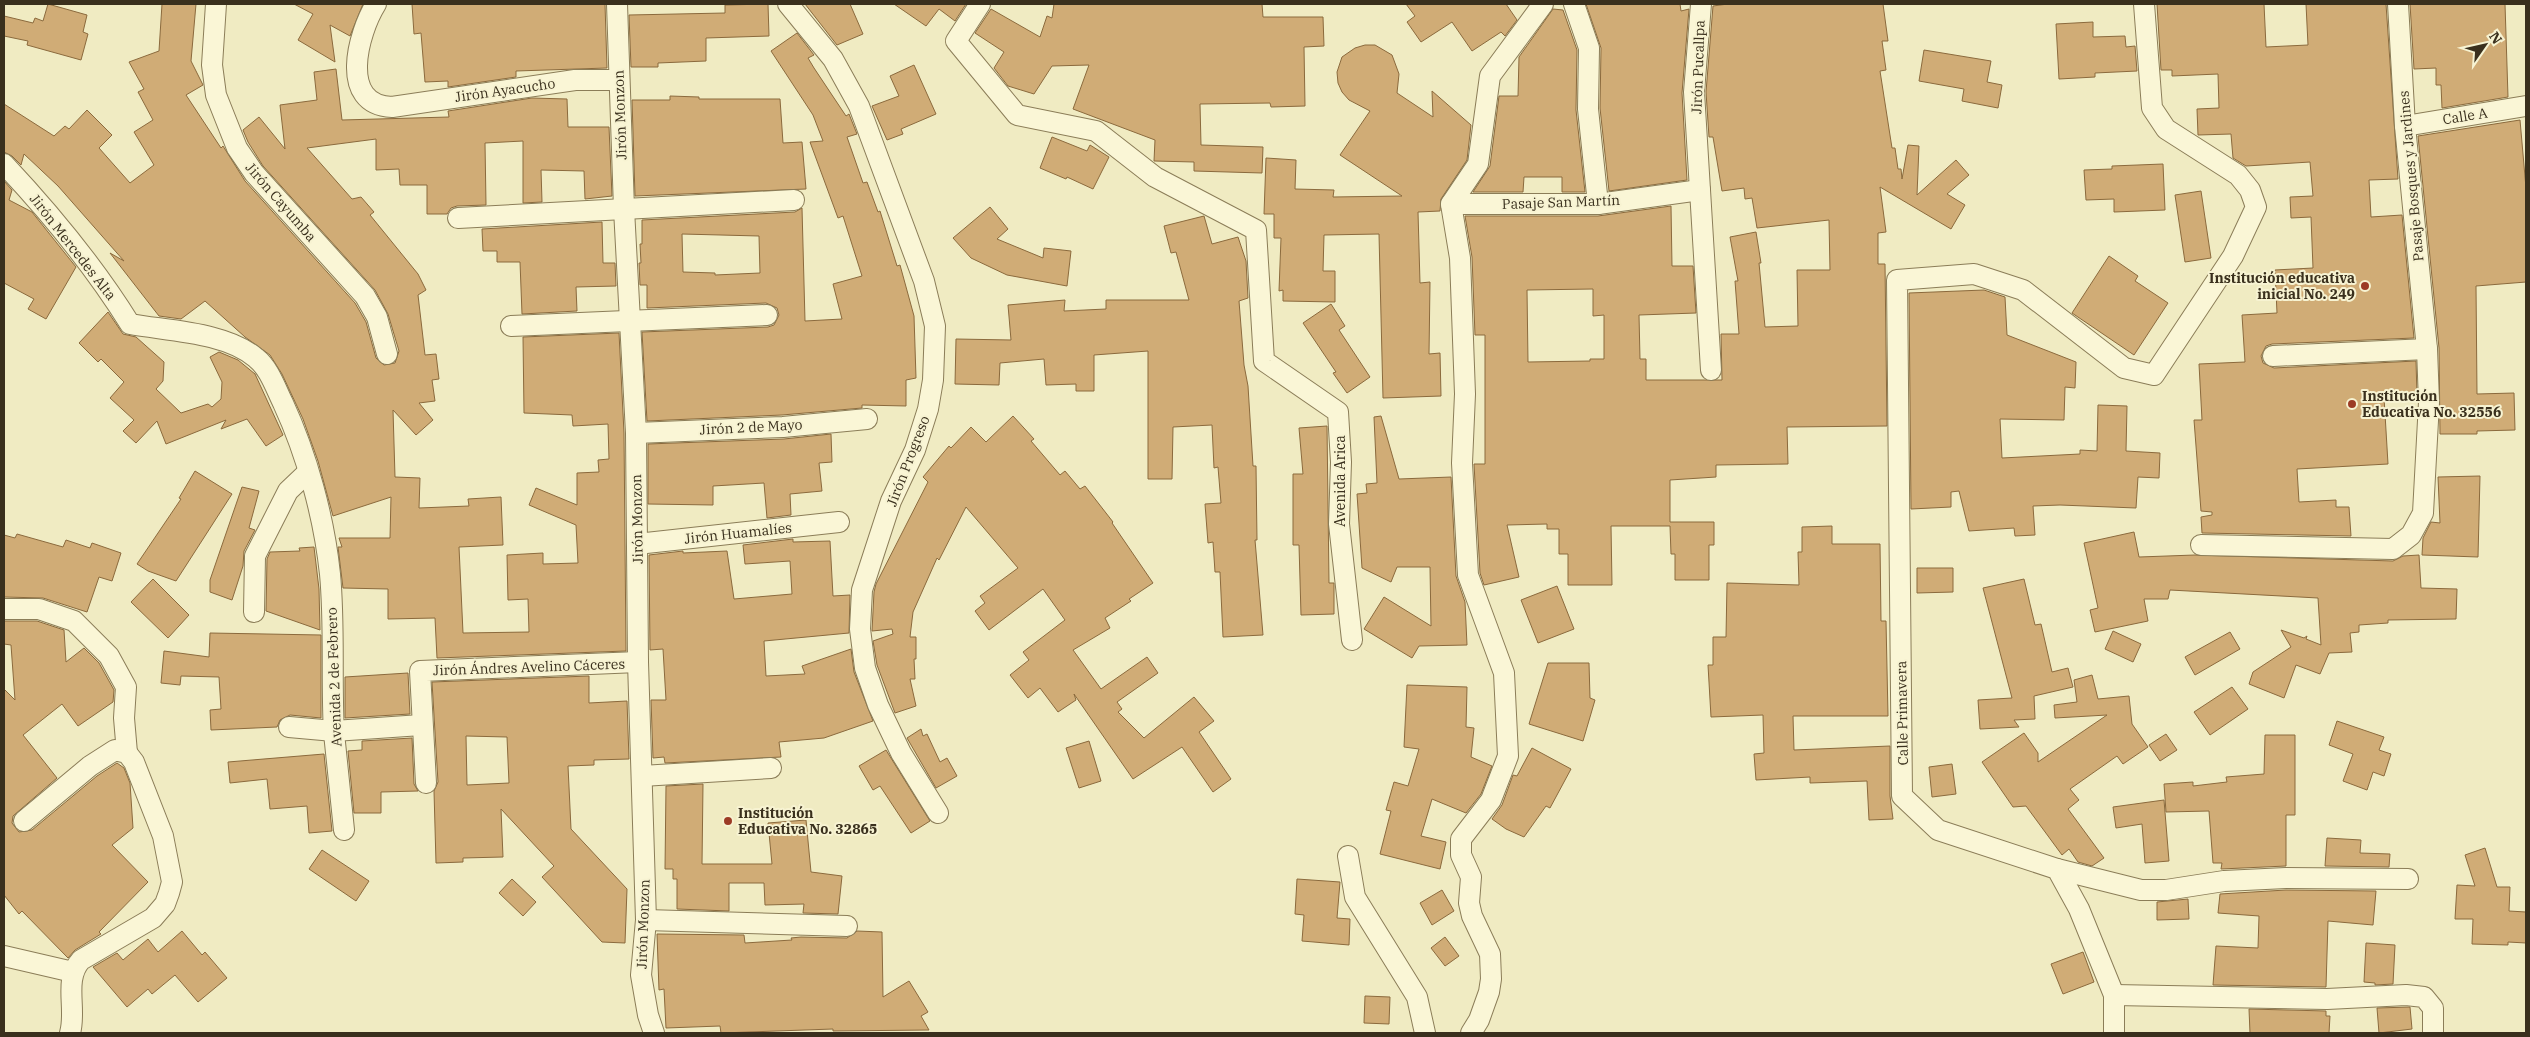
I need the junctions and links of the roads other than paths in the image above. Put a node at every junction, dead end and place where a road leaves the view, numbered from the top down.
1 (216, 4) edge
2 (376, 4) edge
3 (617, 4) edge
4 (788, 4) edge
5 (980, 4) edge
6 (1543, 4) edge
7 (1574, 4) edge
8 (1701, 4) edge
9 (2144, 4) edge
10 (2398, 4) edge
11 (619, 80) junction
12 (2526, 106) edge
13 (2404, 126) junction
14 (4, 164) edge
15 (1700, 190) junction
16 (794, 200) dead end
17 (1451, 204) junction
18 (1598, 204) junction
19 (624, 209) junction
20 (458, 218) dead end
21 (767, 315) dead end
22 (630, 319) junction
23 (511, 326) dead end
24 (2427, 349) junction
25 (387, 354) dead end
26 (2273, 356) dead end
27 (1711, 370) dead end
28 (867, 419) dead end
29 (636, 433) junction
30 (308, 472) junction
31 (839, 522) dead end
32 (322, 524) joint
33 (637, 544) junction
34 (2201, 545) dead end
35 (4, 609) edge
36 (254, 612) dead end
37 (1352, 640) dead end
38 (638, 662) junction
39 (421, 725) junction
40 (289, 727) dead end
41 (334, 731) junction
42 (127, 754) junction
43 (771, 768) dead end
44 (642, 776) junction
45 (426, 783) dead end
46 (938, 813) dead end
47 (24, 821) dead end
48 (344, 830) dead end
49 (1348, 856) dead end
50 (2057, 869) junction
51 (2408, 879) dead end
52 (646, 920) junction
53 (847, 926) dead end
54 (4, 956) edge
55 (72, 972) junction
56 (2114, 995) junction
57 (70, 1033) edge
58 (654, 1033) edge
59 (1425, 1033) edge
60 (1471, 1033) edge
61 (2114, 1033) edge
62 (2433, 1033) edge

1 - 25 street, Jirón Cayumba
2 - 11 street, Jirón Ayacucho
3 - 11 street, Jirón Monzon
4 - 46 street, Jirón Progreso
5 - 37 street, Avenida Arica
6 - 17 street
7 - 18 street
8 - 15 street, Jirón Pucallpa
9 - 50 street, Calle Primavera
10 - 13 street, Pasaje Bosques y Jardines
11 - 19 street, Jirón Monzon
12 - 13 street, Calle A
13 - 24 street, Pasaje Bosques y Jardines
14 - 30 street, Jirón Mercedes Alta
15 - 18 street, Pasaje San Martín
15 - 27 street, Jirón Pucallpa
16 - 19 street
17 - 18 street, Pasaje San Martín
17 - 60 street
19 - 20 street
19 - 22 street, Jirón Monzon
21 - 22 street
22 - 23 street
22 - 29 street, Jirón Monzon
24 - 26 street
24 - 34 street, Pasaje Bosques y Jardines
28 - 29 street, Jirón 2 de Mayo
29 - 33 street, Jirón Monzon
30 - 32 street, Jirón Mercedes Alta
30 - 36 street
31 - 33 street, Jirón Huamalíes
32 - 41 street, Avenida 2 de Febrero
33 - 38 street, Jirón Monzon
35 - 42 street
38 - 39 street, Jirón Ándres Avelino Cáceres
38 - 44 street, Jirón Monzon
39 - 41 street
39 - 45 street
40 - 41 street
41 - 48 street, Avenida 2 de Febrero
42 - 47 street
42 - 55 street
43 - 44 street
44 - 52 street, Jirón Monzon
49 - 59 street
50 - 51 street, Calle Primavera
50 - 56 street
52 - 53 street
52 - 58 street, Jirón Monzon
54 - 55 street
55 - 57 street
56 - 61 street
56 - 62 street

